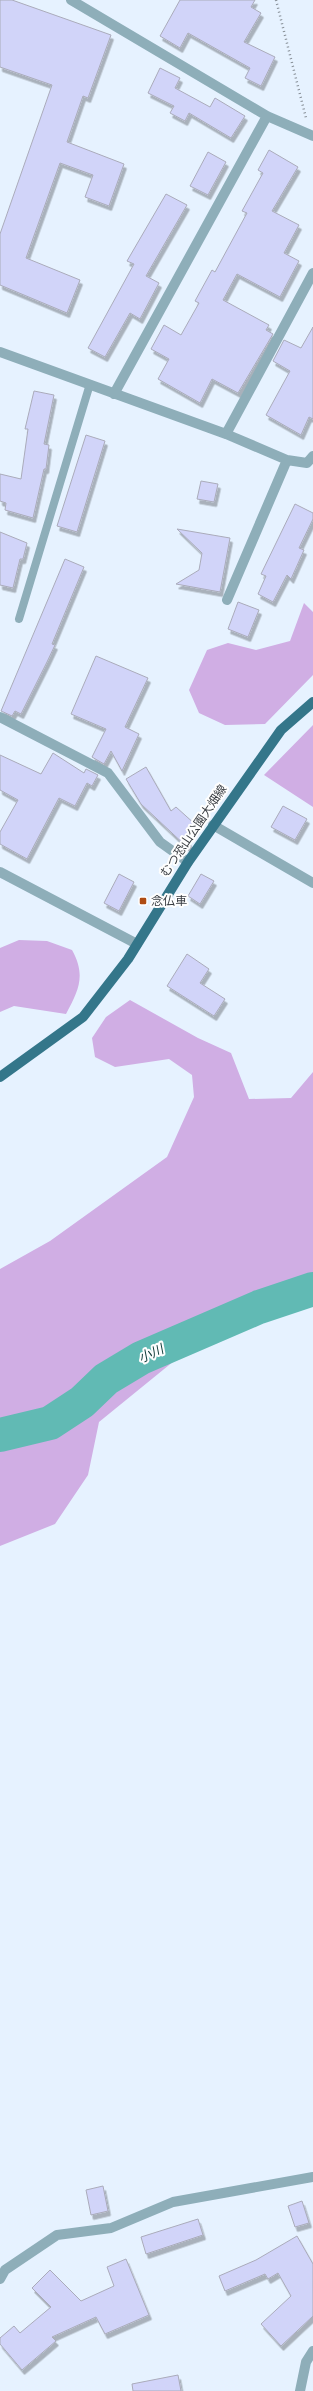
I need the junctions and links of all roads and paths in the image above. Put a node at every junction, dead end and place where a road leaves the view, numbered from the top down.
1 (71, 0) edge
2 (276, 0) edge
3 (267, 116) junction
4 (311, 135) edge
5 (313, 273) edge
6 (0, 352) edge
7 (90, 384) junction
8 (114, 394) junction
9 (226, 434) junction
10 (313, 456) edge
11 (287, 460) junction
12 (227, 600) dead end
13 (19, 619) dead end
14 (313, 702) edge
15 (0, 717) edge
16 (213, 825) junction
17 (188, 862) junction
18 (0, 872) edge
19 (313, 883) edge
20 (137, 944) junction
21 (0, 1077) edge
22 (313, 2177) edge
23 (0, 2278) edge
24 (313, 2351) edge
25 (300, 2391) edge

1 - 3 street
2 - 4 path
3 - 4 street
3 - 8 street
5 - 9 street
6 - 7 street
7 - 8 street
7 - 13 lane
8 - 9 street
9 - 11 street
10 - 11 street
11 - 12 street
14 - 16 main road, むつ恐山公園大畑線
15 - 17 street
16 - 17 main road, むつ恐山公園大畑線
16 - 19 street
17 - 20 main road, むつ恐山公園大畑線
18 - 20 street
20 - 21 main road, むつ恐山公園大畑線
22 - 23 street
24 - 25 street

